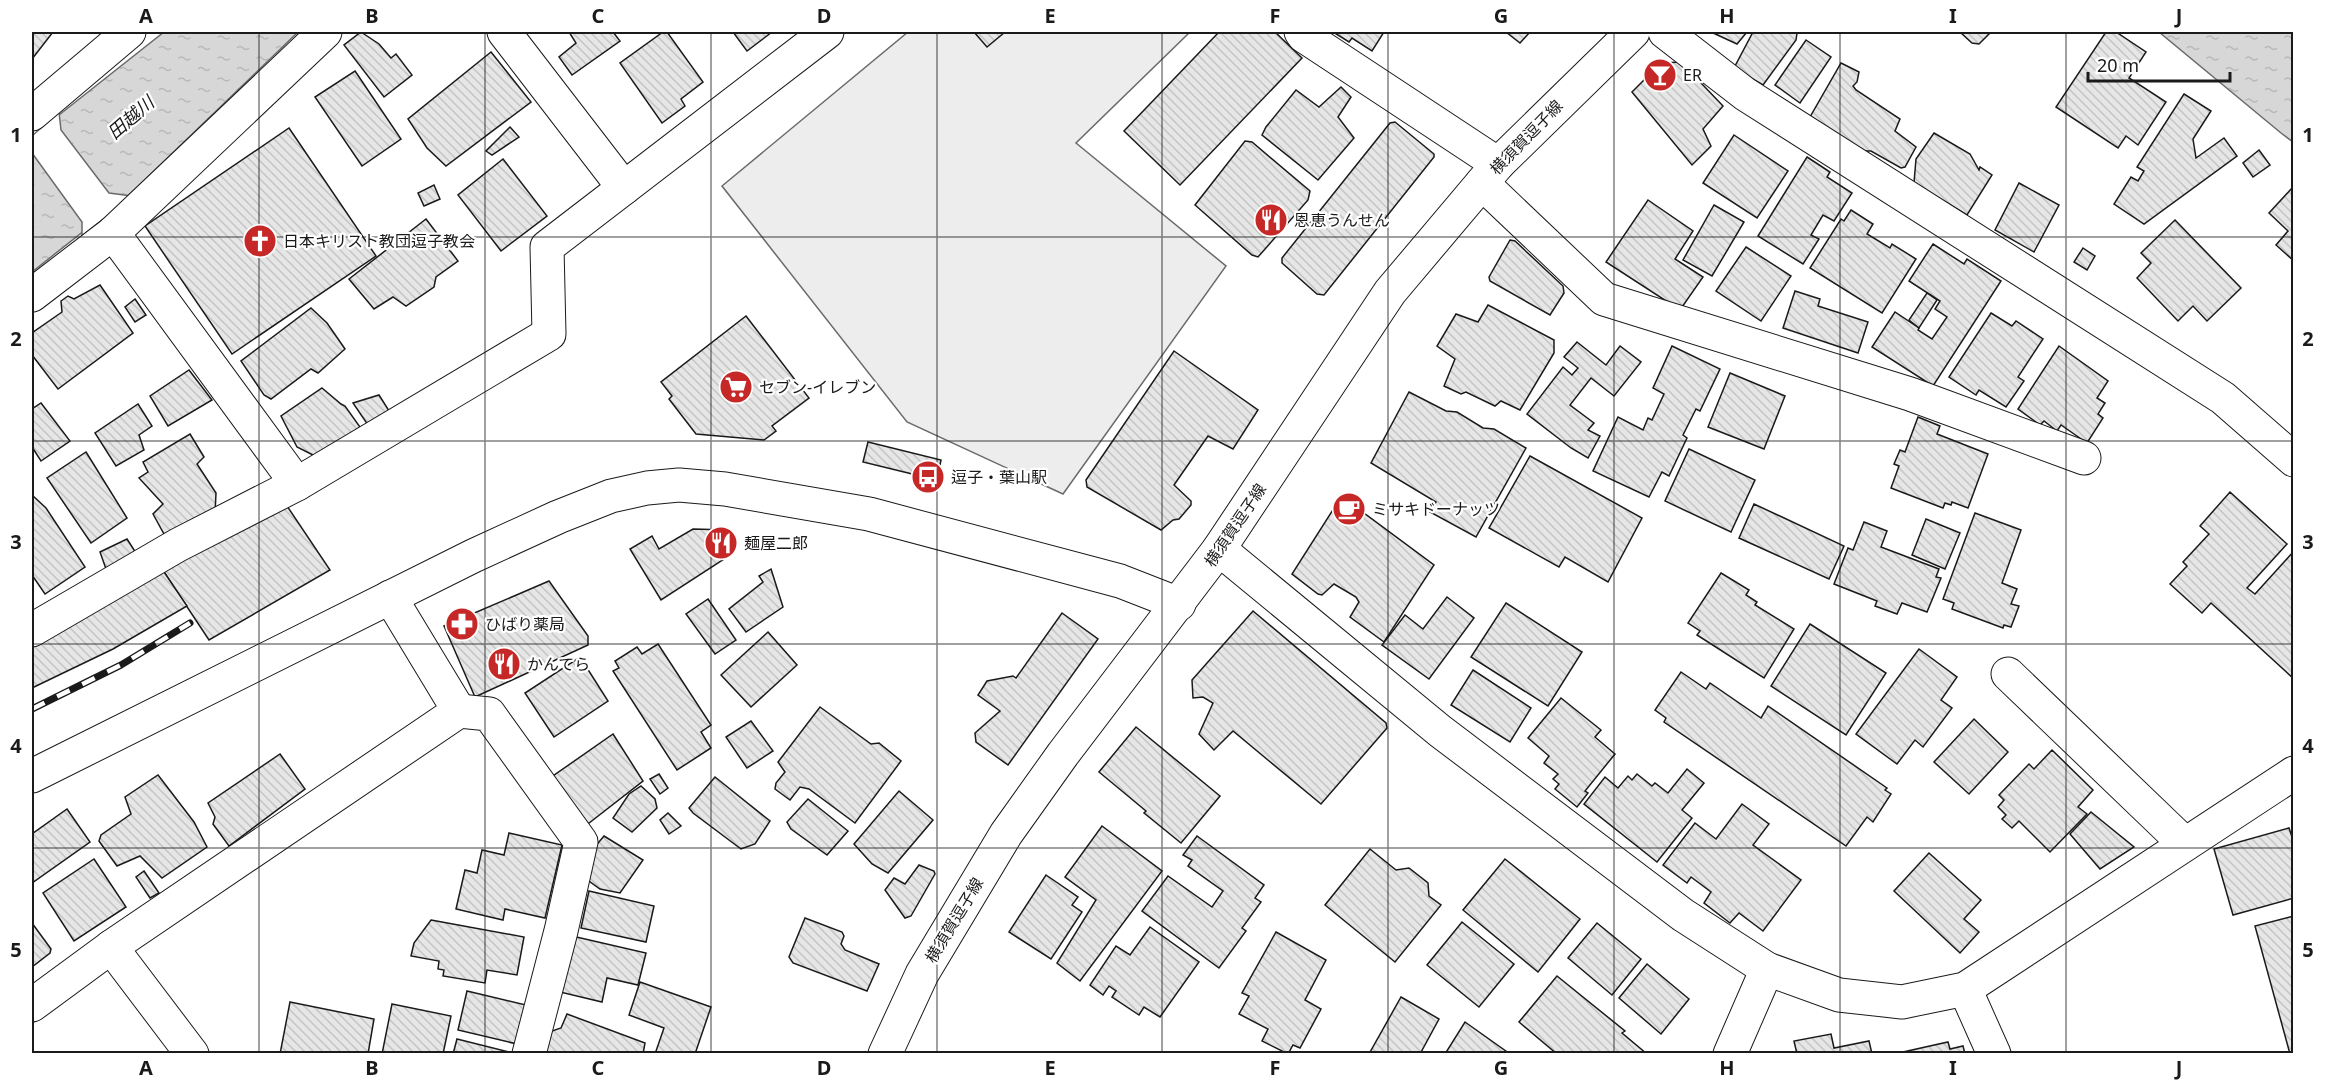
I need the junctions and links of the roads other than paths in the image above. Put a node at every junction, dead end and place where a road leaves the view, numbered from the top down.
1 (129, 32) edge
2 (325, 32) edge
3 (504, 32) edge
4 (827, 32) edge
5 (1301, 32) edge
6 (1633, 32) edge
7 (1665, 32) edge
8 (32, 113) edge
9 (1490, 173) junction
10 (624, 188) junction
11 (114, 232) junction
12 (32, 294) edge
13 (2084, 458) dead end
14 (2294, 460) edge
15 (297, 483) junction
16 (1219, 549) junction
17 (390, 597) junction
18 (1179, 604) junction
19 (32, 630) edge
20 (2007, 674) dead end
21 (459, 711) junction
22 (2294, 773) edge
23 (32, 776) edge
24 (2185, 844) junction
25 (111, 947) junction
26 (1767, 969) junction
27 (1965, 988) junction
28 (32, 1005) edge
29 (192, 1053) edge
30 (529, 1053) edge
31 (885, 1053) edge
32 (1730, 1053) edge
33 (1994, 1053) edge

1 - 8 street
2 - 11 street
3 - 10 street
4 - 10 street
5 - 9 street
6 - 9 street, 横須賀逗子線
7 - 14 street
9 - 13 street
9 - 16 street, 横須賀逗子線
10 - 15 street
11 - 12 street
11 - 15 street
15 - 19 street
16 - 18 street, 横須賀逗子線
16 - 26 street
17 - 18 street
17 - 21 street
17 - 23 street
18 - 31 street, 横須賀逗子線
20 - 24 street
21 - 25 street
21 - 30 street
22 - 24 street
24 - 27 street
25 - 28 street
25 - 29 street
26 - 27 street
26 - 32 street
27 - 33 street

